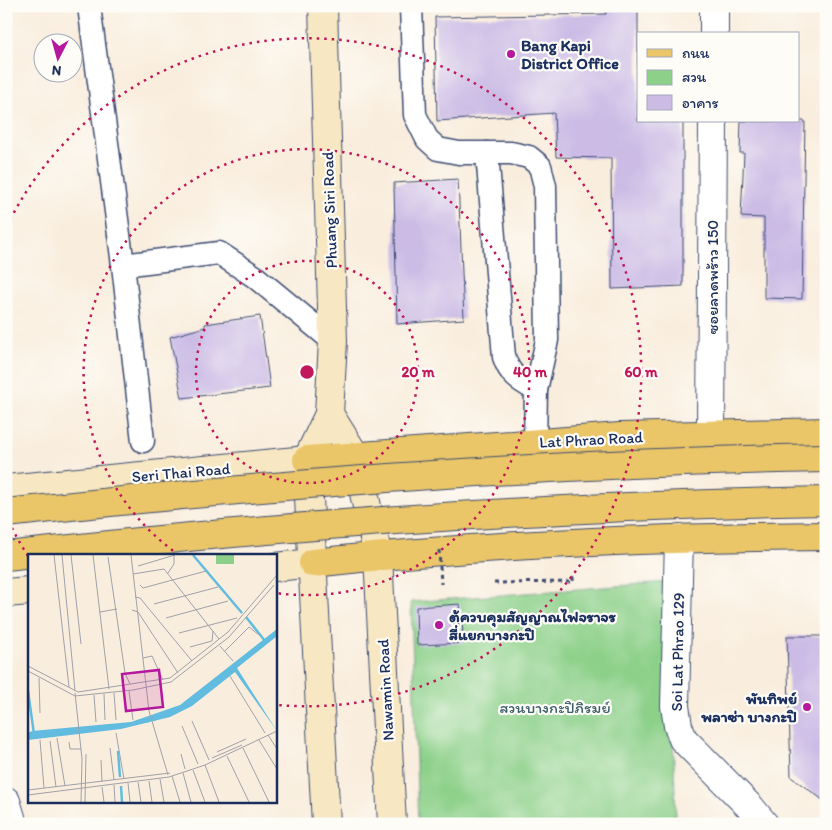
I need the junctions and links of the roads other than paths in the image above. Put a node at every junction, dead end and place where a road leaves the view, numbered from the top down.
1 (89, 6) edge
2 (323, 6) edge
3 (411, 6) edge
4 (714, 6) edge
5 (714, 32) edge
6 (713, 122) edge
7 (487, 153) junction
8 (123, 265) junction
9 (333, 341) junction
10 (536, 390) junction
11 (329, 414) junction
12 (826, 432) edge
13 (711, 433) junction
14 (143, 441) dead end
15 (536, 442) junction
16 (356, 457) junction
17 (826, 458) edge
18 (307, 460) junction
19 (6, 490) edge
20 (826, 501) edge
21 (6, 513) edge
22 (826, 536) edge
23 (679, 538) junction
24 (6, 556) edge
25 (378, 556) junction
26 (313, 563) junction
27 (276, 567) edge
28 (28, 591) edge
29 (6, 593) edge
30 (326, 824) edge
31 (392, 824) edge
32 (764, 824) edge

1 - 8 lane
2 - 9 main road, Phuang Siri Road
3 - 7 lane
4 - 5 street
6 - 13 street, ซอยลาดพร้าว 150
7 - 10 lane
7 - 10 lane
8 - 9 lane
8 - 14 lane
9 - 11 main road, Phuang Siri Road
10 - 15 lane
11 - 16 main road
11 - 18 main road, Phuang Siri Road
12 - 13 main road, Lat Phrao Road
13 - 15 main road, Lat Phrao Road
15 - 16 main road, Lat Phrao Road
16 - 18 main road, Seri Thai Road
16 - 25 main road
17 - 21 main road, bridge
18 - 19 main road, Seri Thai Road
18 - 26 main road, Phuang Siri Road
20 - 24 main road, bridge
22 - 23 main road
23 - 25 main road
23 - 32 street, Soi Lat Phrao 129
25 - 26 main road
25 - 31 main road, Nawamin Road
26 - 27 main road
26 - 30 main road
28 - 29 main road

